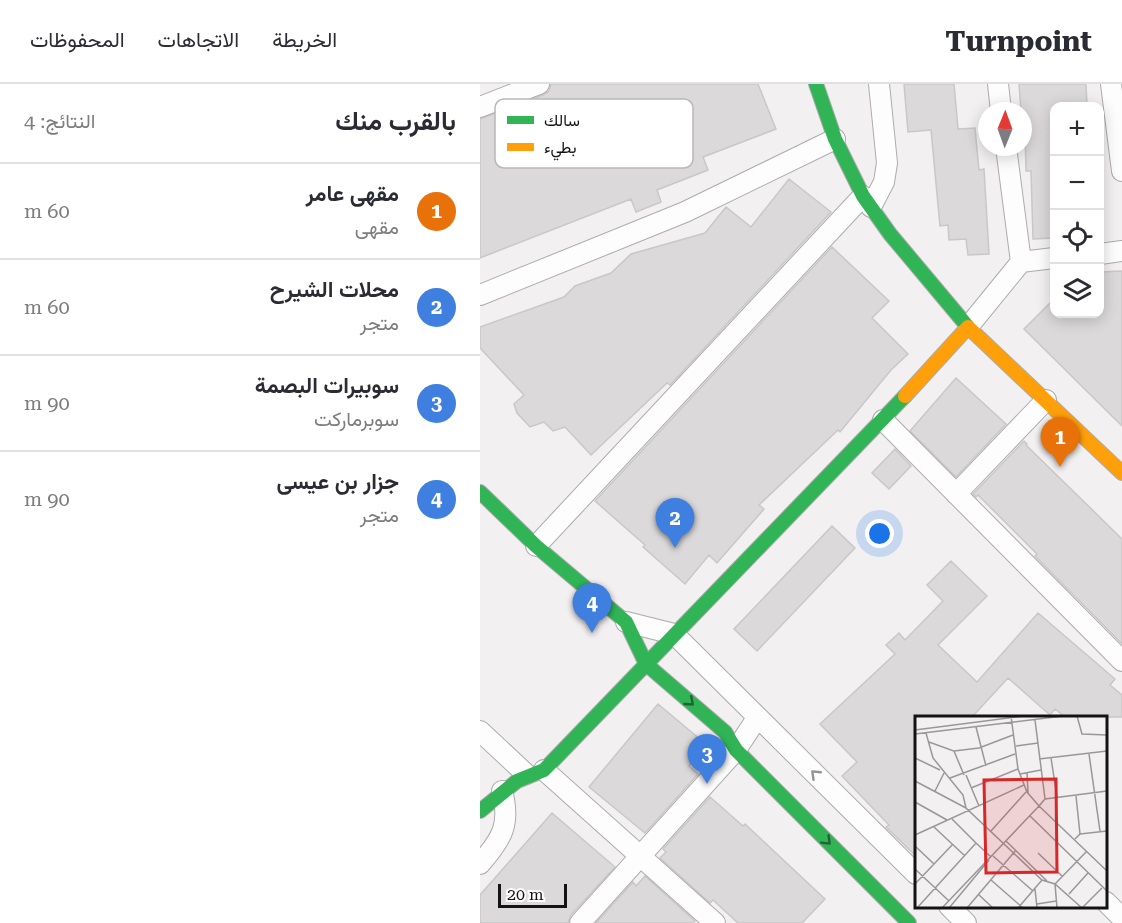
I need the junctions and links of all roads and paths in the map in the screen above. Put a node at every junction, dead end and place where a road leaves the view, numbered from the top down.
1 (539, 84) edge
2 (816, 84) edge
3 (879, 84) edge
4 (998, 84) edge
5 (1111, 84) edge
6 (501, 99) edge
7 (495, 101) edge
8 (1000, 102) edge
9 (480, 107) edge
10 (836, 139) junction
11 (1007, 156) edge
12 (1122, 171) edge
13 (867, 202) junction
14 (1122, 251) edge
15 (1104, 253) edge
16 (1050, 258) edge
17 (1021, 262) junction
18 (480, 294) edge
19 (968, 327) junction
20 (1046, 400) junction
21 (883, 420) junction
22 (1122, 473) edge
23 (480, 492) edge
24 (956, 494) junction
25 (536, 546) junction
26 (626, 622) junction
27 (674, 634) junction
28 (1122, 661) edge
29 (646, 664) junction
30 (757, 717) junction
31 (480, 731) edge
32 (736, 750) junction
33 (535, 772) junction
34 (501, 791) junction
35 (480, 811) edge
36 (641, 856) junction
37 (480, 864) edge
38 (915, 873) edge
39 (1107, 903) edge
40 (951, 908) edge
41 (1122, 918) edge
42 (580, 923) edge
43 (715, 923) edge
44 (909, 923) edge
45 (966, 923) edge

1 - 6 street
2 - 10 main road
3 - 13 street
4 - 8 street
5 - 12 street
7 - 9 street
10 - 13 main road
10 - 18 street
11 - 17 street
13 - 19 main road
13 - 25 street
14 - 15 street
16 - 17 street
17 - 19 street
19 - 20 main road
19 - 21 main road
20 - 22 main road
20 - 24 street
21 - 24 street
21 - 27 main road
23 - 25 main road
24 - 28 street
25 - 26 main road
26 - 27 street
26 - 29 main road
27 - 29 main road
27 - 30 street
29 -> 32 main road
29 - 33 main road
30 - 32 street
38 -> 30 street
31 - 33 street
32 - 36 street
32 -> 44 main road
33 - 34 main road
33 - 36 street
34 - 35 main road
34 - 37 street
36 - 42 street
36 - 43 street
39 - 41 street
40 - 45 street

